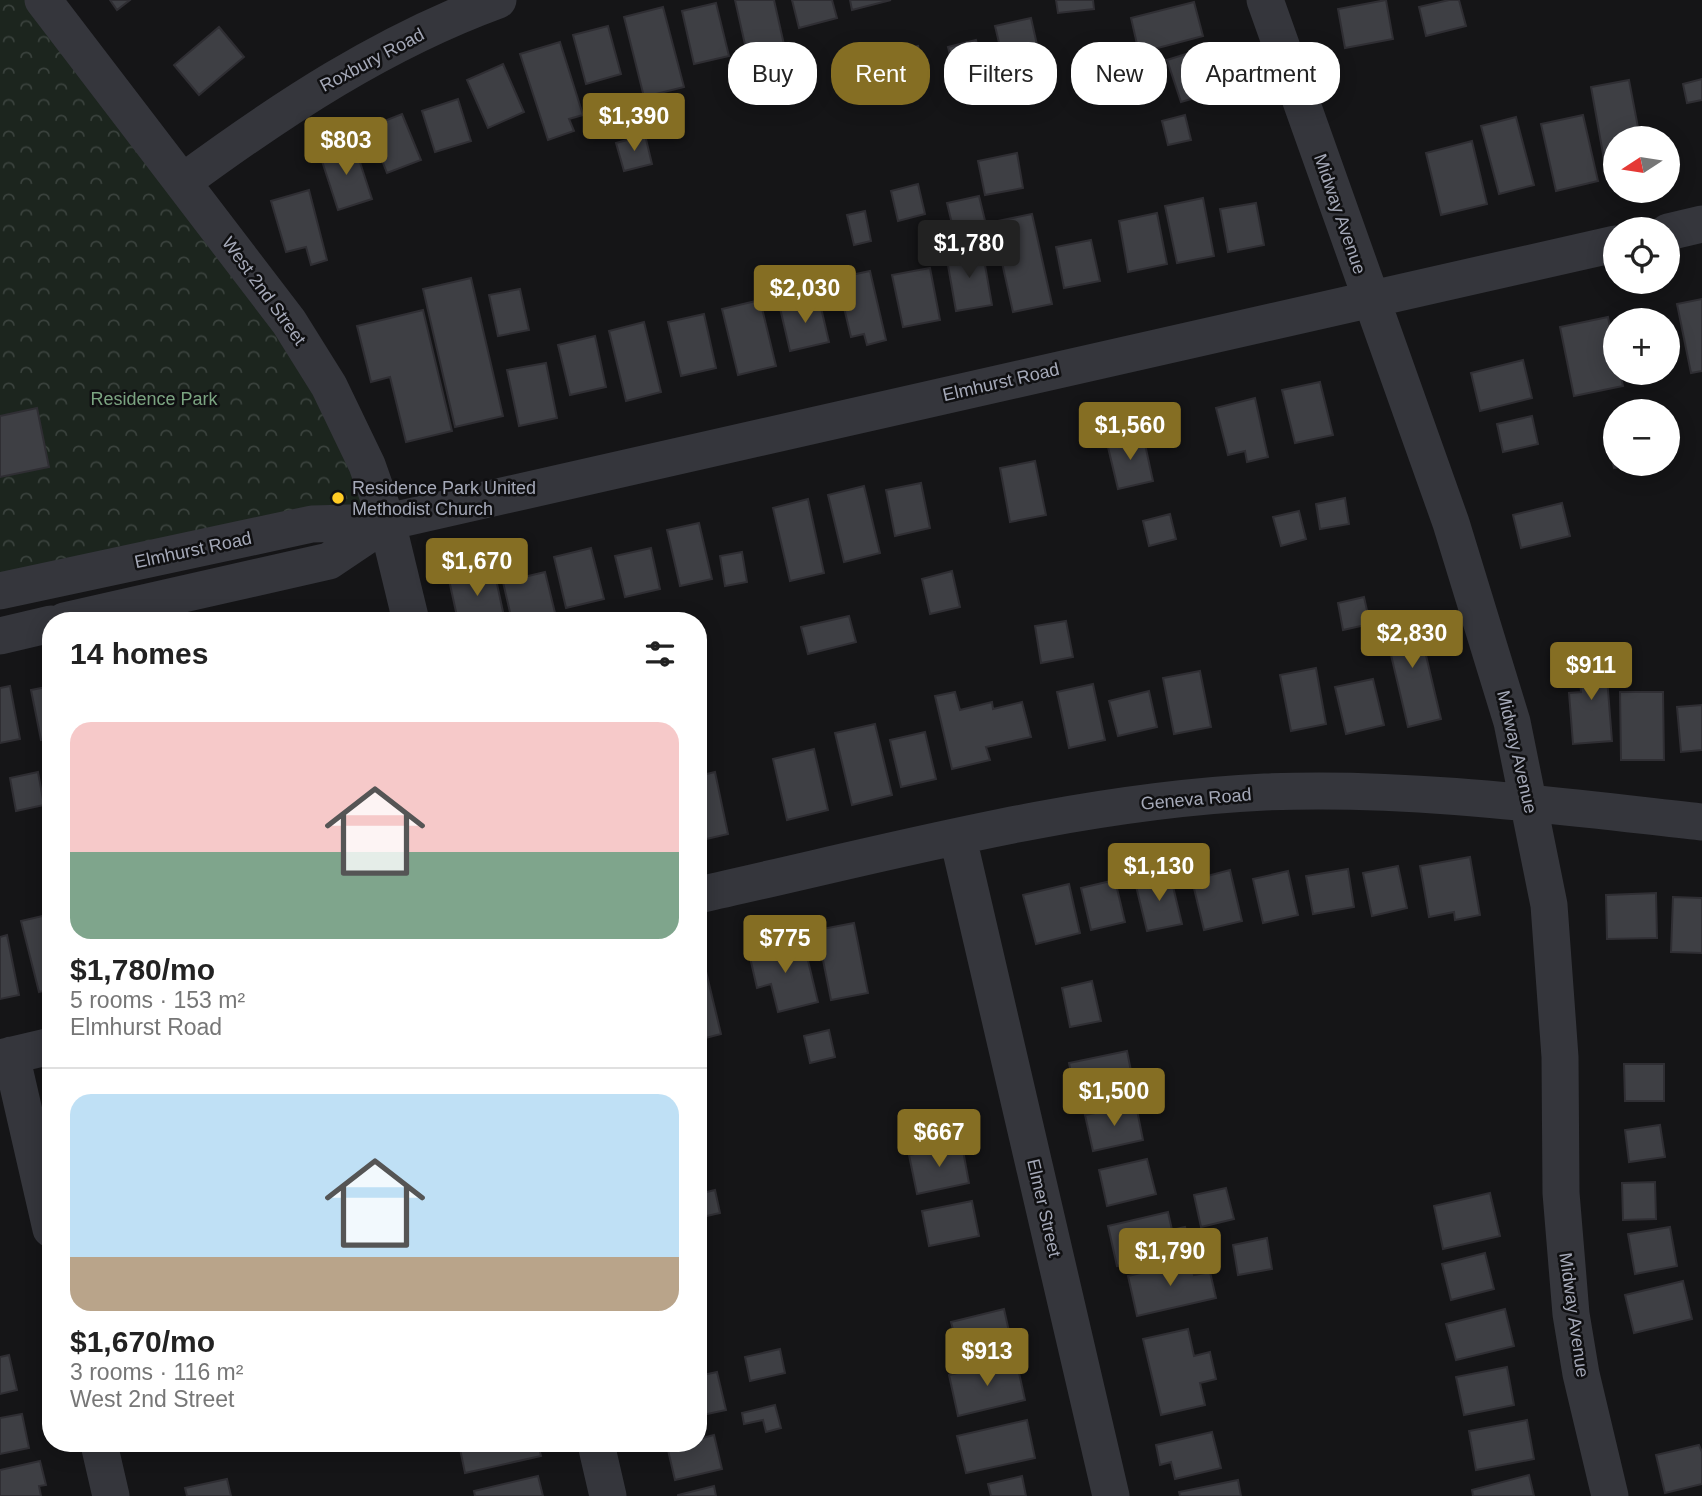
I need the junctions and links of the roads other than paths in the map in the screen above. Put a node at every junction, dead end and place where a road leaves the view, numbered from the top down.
1 (43, 0) edge
2 (498, 0) edge
3 (1265, 0) edge
4 (184, 181) junction
5 (1702, 224) edge
6 (1680, 229) edge
7 (1603, 247) edge
8 (1370, 299) junction
9 (387, 522) junction
10 (0, 591) edge
11 (104, 612) edge
12 (409, 612) edge
13 (42, 626) edge
14 (0, 636) edge
15 (1531, 804) junction
16 (1702, 822) edge
17 (958, 838) junction
18 (707, 893) edge
19 (42, 1048) edge
20 (6, 1056) edge
21 (42, 1194) edge
22 (101, 1452) edge
23 (598, 1452) edge
24 (111, 1496) edge
25 (608, 1496) edge
26 (1111, 1496) edge
27 (1609, 1496) edge

1 - 4 street, West 2nd Street
2 - 4 street, Roxbury Road
3 - 8 street, Midway Avenue
4 - 9 street, West 2nd Street
5 - 6 street
7 - 8 street, Elmhurst Road
8 - 9 street, Elmhurst Road
8 - 15 street, Midway Avenue
9 - 10 street, Elmhurst Road
9 - 11 street, Elmhurst Road
9 - 12 street, West 2nd Street
13 - 14 street
15 - 16 street, Geneva Road
15 - 17 street, Geneva Road
15 - 27 street, Midway Avenue
17 - 18 street, Geneva Road
17 - 26 street, Elmer Street
19 - 20 street
20 - 21 street
22 - 24 street
23 - 25 street

